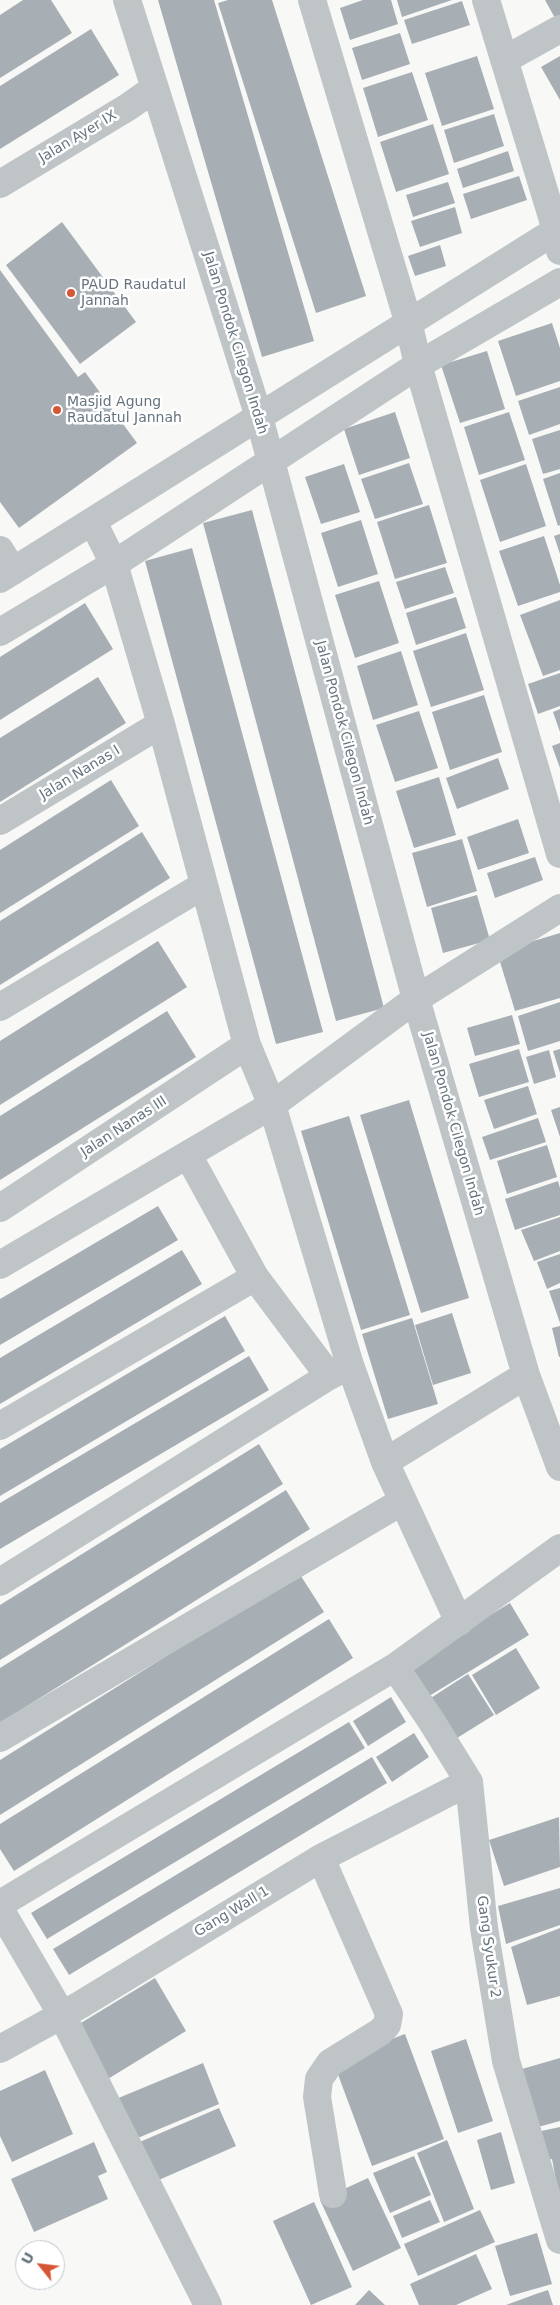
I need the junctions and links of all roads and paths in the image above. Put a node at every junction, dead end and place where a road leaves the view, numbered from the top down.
1 (127, 0) edge
2 (312, 0) edge
3 (486, 0) edge
4 (560, 29) edge
5 (504, 60) junction
6 (155, 88) junction
7 (0, 184) edge
8 (559, 236) edge
9 (560, 282) edge
10 (408, 321) junction
11 (418, 365) junction
12 (259, 417) junction
13 (271, 461) junction
14 (93, 522) junction
15 (114, 564) junction
16 (4, 567) edge
17 (0, 632) edge
18 (161, 724) junction
19 (0, 821) edge
20 (560, 854) edge
21 (204, 885) junction
22 (560, 908) edge
23 (416, 999) junction
24 (0, 1007) edge
25 (247, 1045) junction
26 (272, 1105) junction
27 (188, 1155) junction
28 (0, 1208) edge
29 (0, 1265) edge
30 (255, 1277) junction
31 (340, 1371) junction
32 (526, 1375) junction
33 (0, 1426) edge
34 (385, 1462) junction
35 (560, 1467) edge
36 (403, 1501) junction
37 (560, 1548) edge
38 (0, 1582) edge
39 (459, 1622) junction
40 (395, 1667) junction
41 (0, 1738) edge
42 (469, 1782) junction
43 (322, 1858) junction
44 (0, 1904) edge
45 (0, 1909) edge
46 (62, 2015) junction
47 (0, 2049) edge
48 (333, 2194) dead end
49 (560, 2240) edge
50 (208, 2305) edge

1 - 6 street, Jalan Pondok Cilegon Indah
2 - 10 street
3 - 5 street
4 - 5 street
5 - 8 street
6 - 7 street, Jalan Ayer IX
6 - 12 street, Jalan Pondok Cilegon Indah
8 - 10 street
9 - 11 street
10 - 11 street
10 - 12 street
11 - 13 street
11 - 20 street
12 - 13 street, Jalan Pondok Cilegon Indah
12 - 14 street
13 - 15 street
13 - 23 street, Jalan Pondok Cilegon Indah
14 - 15 street
14 - 16 street
15 - 17 street
15 - 18 street
18 - 19 street, Jalan Nanas I
18 - 21 street
21 - 24 street
21 - 25 street
22 - 23 street
23 - 26 street
23 - 32 street, Jalan Pondok Cilegon Indah
25 - 26 street
25 - 28 street, Jalan Nanas III
26 - 27 street
26 - 31 street
27 - 29 street
27 - 30 street
30 - 31 street
30 - 33 street
31 - 34 street
31 - 38 street
32 - 34 street
32 - 35 street, Jalan Pondok Cilegon Indah
34 - 36 street
36 - 39 street
36 - 41 street
37 - 39 street
39 - 40 street
40 - 42 street, Gang Syukur 2
40 - 44 street
42 - 43 street, Gang Wall 1
42 - 49 street, Gang Syukur 2
43 - 46 street, Gang Wall 1
43 - 48 street
45 - 46 street
46 - 47 street, Gang Wall 1
46 - 50 street

